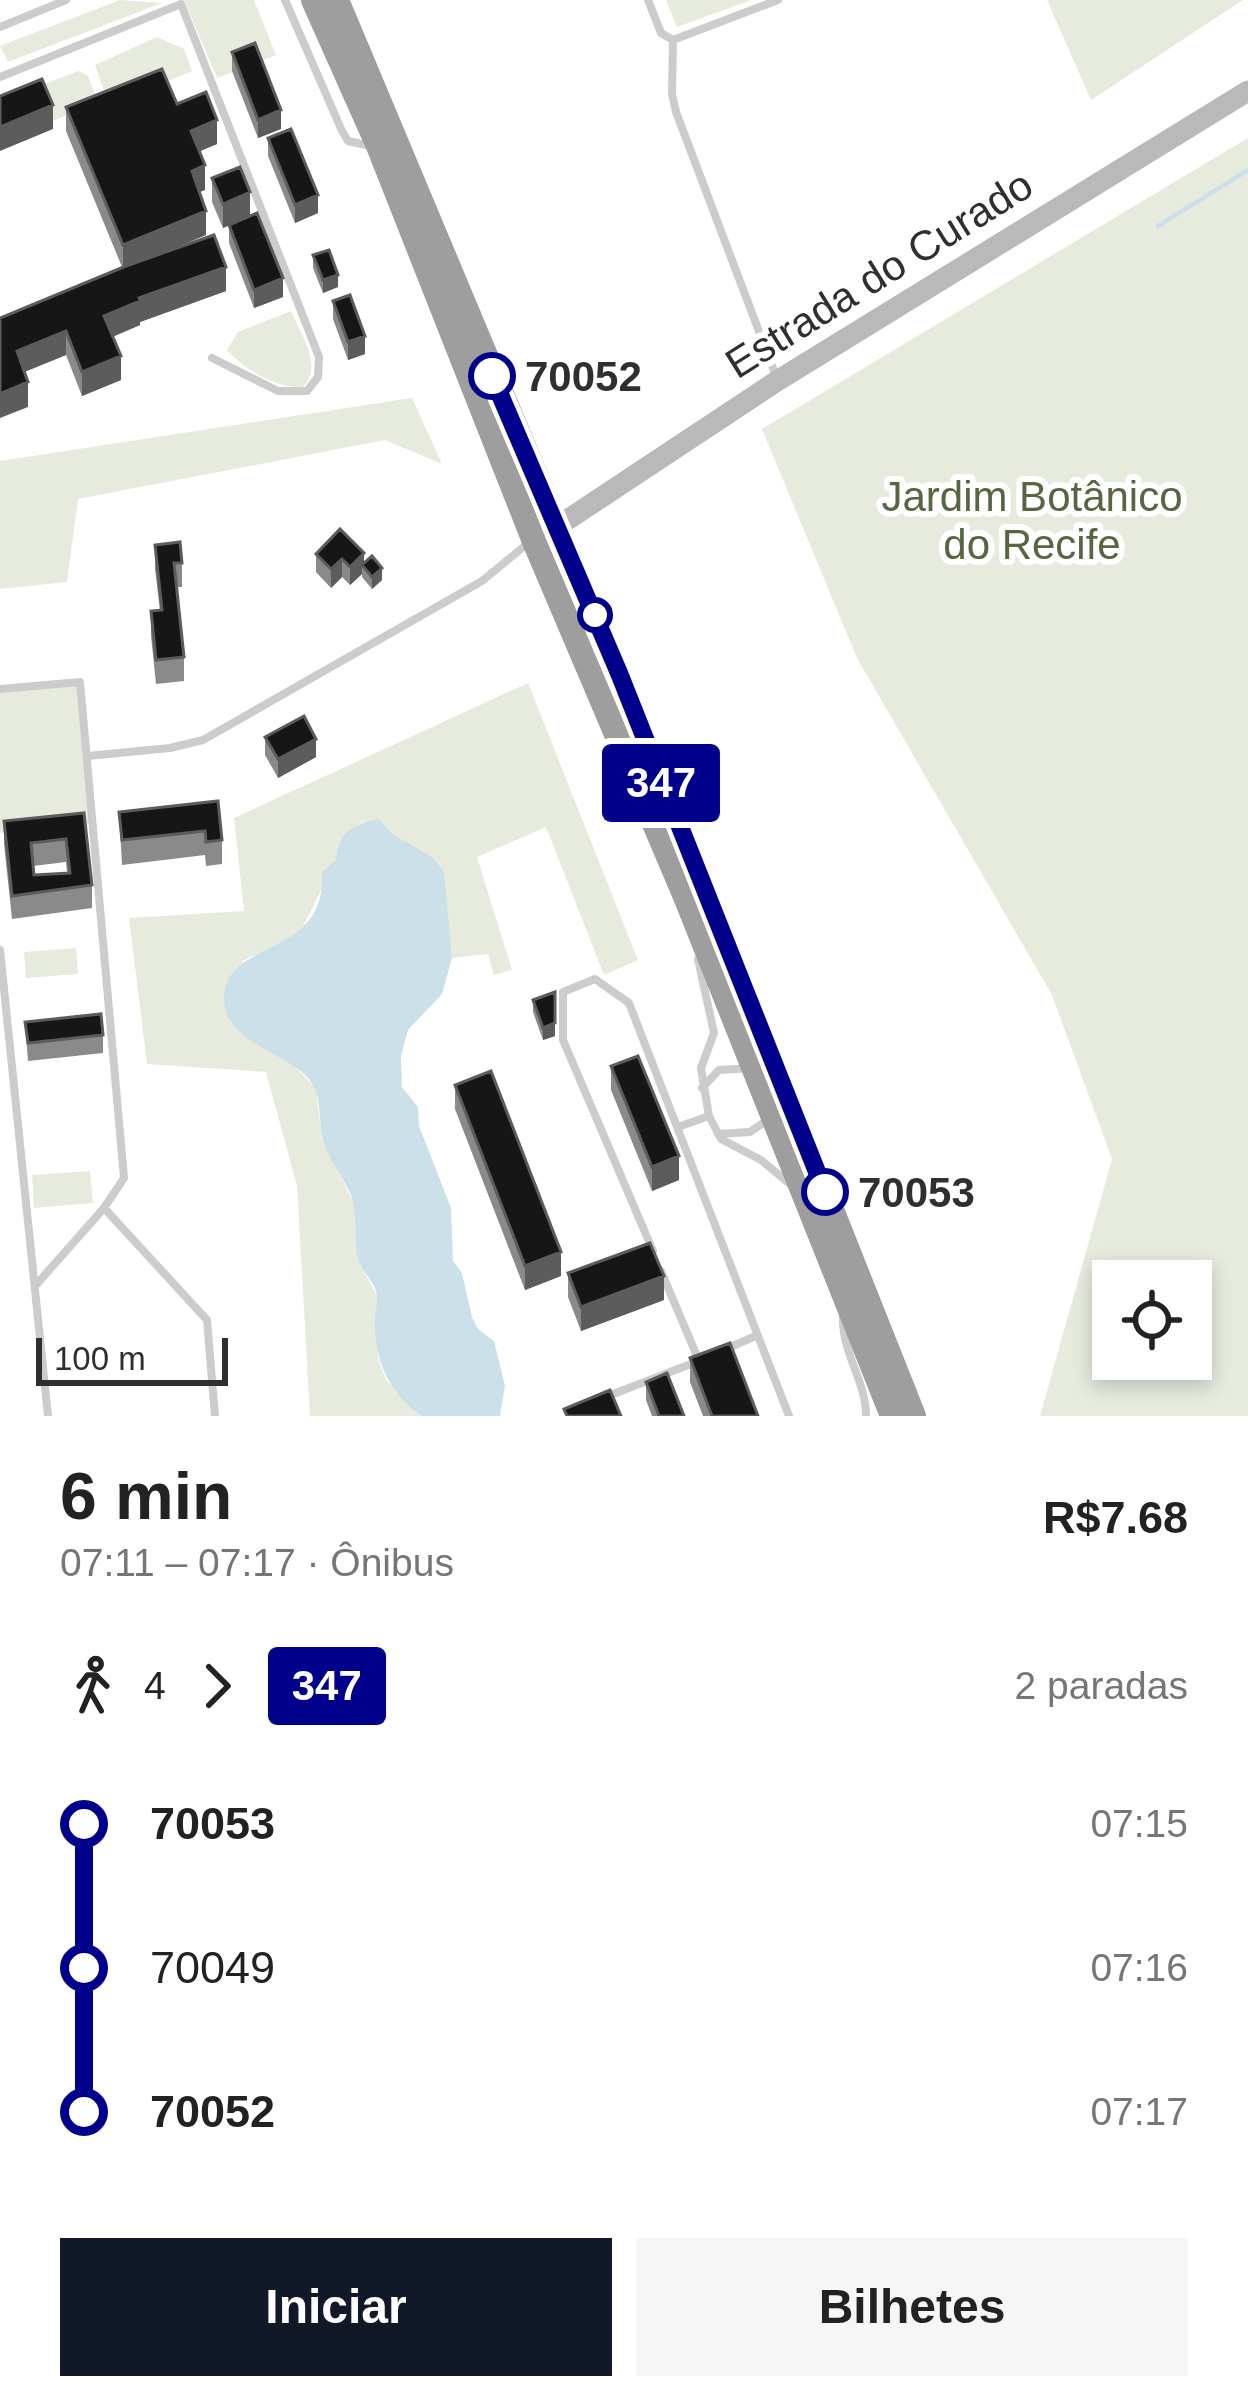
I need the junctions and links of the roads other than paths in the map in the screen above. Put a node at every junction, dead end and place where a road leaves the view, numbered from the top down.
1 (66, 0) edge
2 (285, 0) edge
3 (313, 0) edge
4 (337, 0) edge
5 (648, 0) edge
6 (778, 0) edge
7 (178, 2) edge
8 (2, 26) edge
9 (0, 38) edge
10 (673, 40) junction
11 (0, 77) edge
12 (1248, 91) edge
13 (378, 146) junction
14 (212, 358) dead end
15 (777, 382) junction
16 (544, 534) junction
17 (0, 689) edge
18 (88, 756) junction
19 (93, 824) junction
20 (70, 826) edge
21 (686, 899) junction
22 (0, 950) edge
23 (752, 1068) junction
24 (702, 1088) junction
25 (709, 1116) junction
26 (771, 1117) junction
27 (678, 1127) junction
28 (718, 1134) junction
29 (804, 1196) junction
30 (104, 1208) junction
31 (35, 1286) junction
32 (844, 1293) junction
33 (758, 1335) junction
34 (699, 1361) junction
35 (588, 1404) edge
36 (48, 1416) edge
37 (215, 1416) edge
38 (788, 1416) edge
39 (866, 1416) edge
40 (892, 1416) edge
41 (914, 1416) edge

1 - 8 lane
2 - 13 lane
3 - 13 highway
4 - 16 highway
5 - 10 lane
6 - 10 lane
7 - 11 lane
7 - 14 lane
8 - 9 lane
10 - 15 lane
12 - 15 main road, Estrada do Curado
13 - 16 highway
15 - 16 main road, Estrada do Curado
16 - 18 lane
16 - 21 highway
16 - 41 highway
17 - 18 lane
18 - 19 lane
19 - 20 lane
19 - 30 lane
21 - 23 highway
21 - 24 lane
22 - 31 lane
23 - 24 lane
23 - 26 highway
24 - 25 lane
25 - 27 lane
25 - 28 lane
26 - 28 lane
26 - 29 highway
27 - 33 lane
27 - 34 lane
28 - 29 lane
29 - 32 highway
30 - 31 lane
30 - 37 lane
31 - 36 lane
32 - 39 lane
32 - 40 highway
33 - 34 lane
33 - 38 lane
34 - 35 lane

